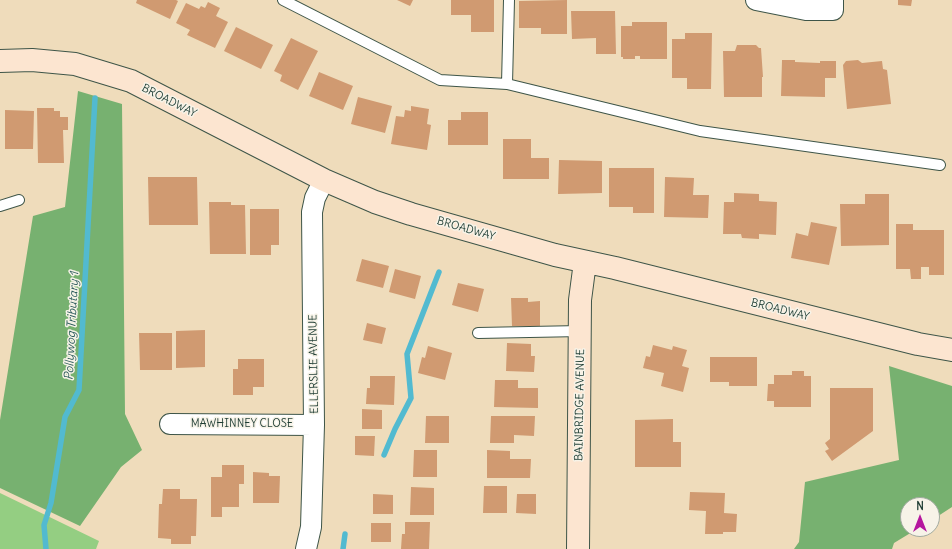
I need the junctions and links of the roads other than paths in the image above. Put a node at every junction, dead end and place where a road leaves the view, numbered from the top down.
1 (283, 0) edge
2 (509, 0) edge
3 (756, 0) edge
4 (833, 0) edge
5 (0, 61) edge
6 (507, 84) junction
7 (940, 165) dead end
8 (324, 180) junction
9 (19, 200) dead end
10 (0, 206) edge
11 (585, 262) junction
12 (581, 331) junction
13 (478, 333) dead end
14 (952, 350) edge
15 (170, 424) dead end
16 (314, 425) junction
17 (306, 549) edge
18 (578, 549) edge

1 - 6 lane
2 - 6 lane
3 - 4 street
5 - 8 street, BROADWAY
6 - 7 lane
8 - 11 street, BROADWAY
8 - 16 street, ELLERSLIE AVENUE
9 - 10 lane
11 - 12 street, BAINBRIDGE AVENUE
11 - 14 street, BROADWAY
12 - 13 lane
12 - 18 street, BAINBRIDGE AVENUE
15 - 16 street, MAWHINNEY CLOSE
16 - 17 street, ELLERSLIE AVENUE

